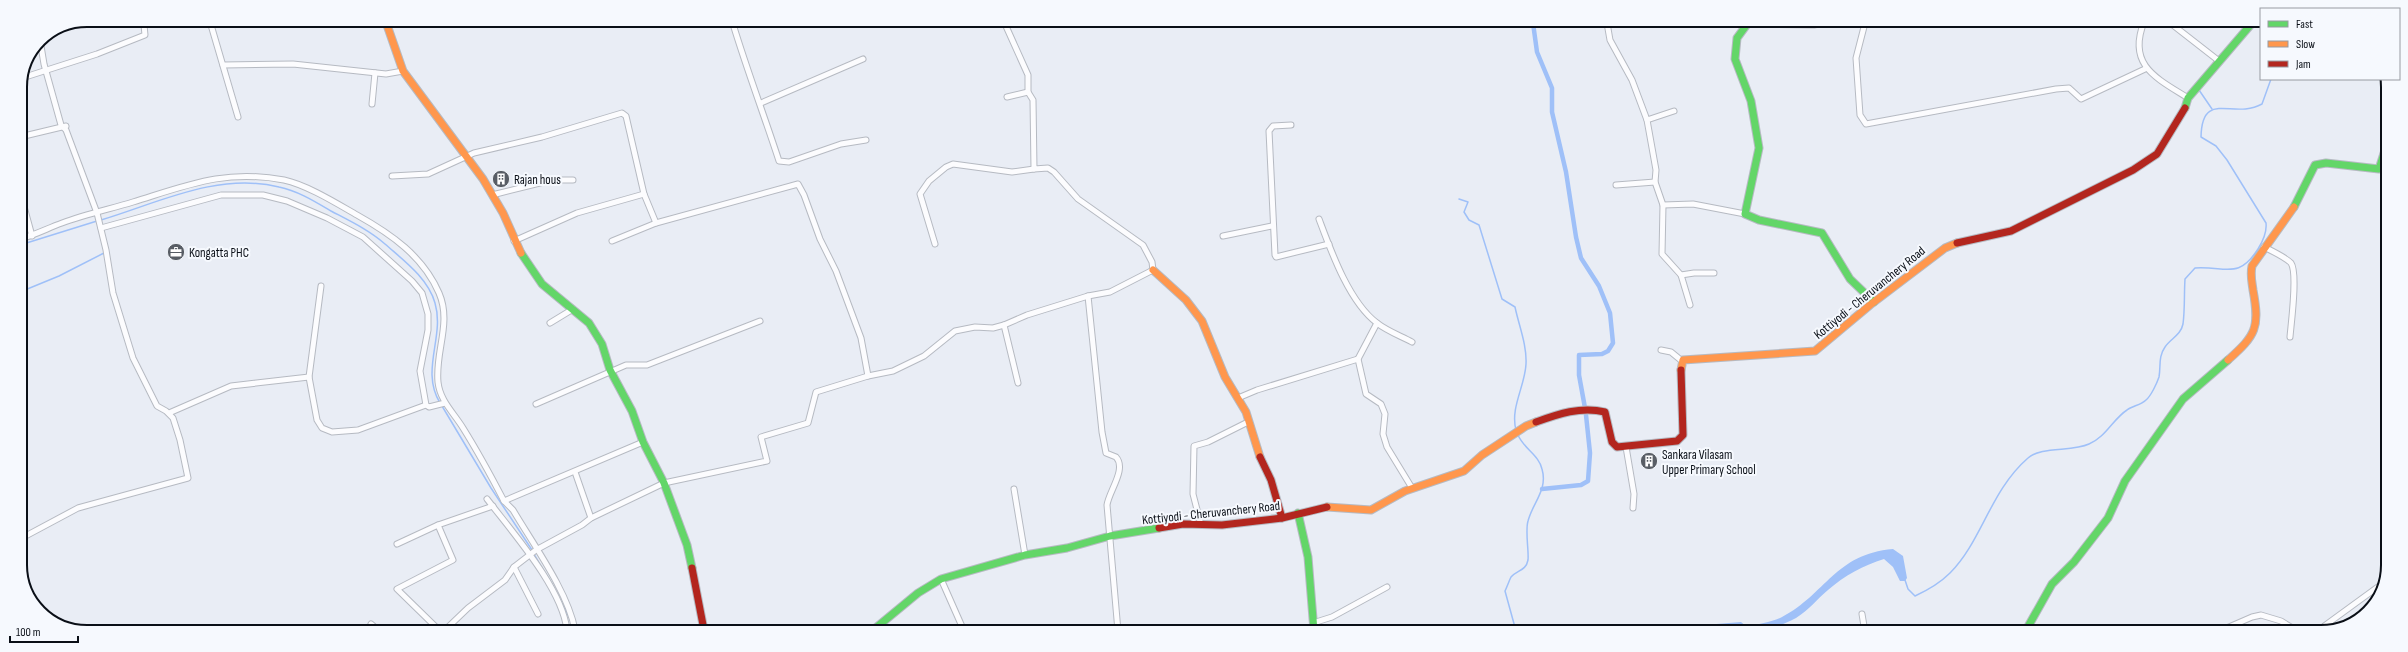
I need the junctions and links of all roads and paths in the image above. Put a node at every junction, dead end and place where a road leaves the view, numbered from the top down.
1 (144, 27) edge
2 (213, 27) edge
3 (387, 27) edge
4 (733, 27) edge
5 (1006, 27) edge
6 (1608, 27) edge
7 (1744, 27) edge
8 (1864, 27) edge
9 (2142, 27) edge
10 (2176, 27) edge
11 (2249, 27) edge
12 (42, 49) edge
13 (862, 59) dead end
14 (2220, 61) junction
15 (223, 65) junction
16 (2145, 69) junction
17 (403, 71) junction
18 (46, 72) junction
19 (375, 73) junction
20 (28, 77) edge
21 (1028, 92) junction
22 (1007, 97) dead end
23 (2188, 98) junction
24 (761, 103) junction
25 (372, 104) dead end
26 (1674, 111) dead end
27 (238, 117) dead end
28 (1647, 120) junction
29 (1291, 125) dead end
30 (64, 126) junction
31 (27, 136) edge
32 (866, 140) dead end
33 (468, 157) junction
34 (2381, 163) edge
35 (1034, 169) junction
36 (392, 176) dead end
37 (573, 180) dead end
38 (1655, 182) junction
39 (1616, 185) dead end
40 (644, 194) junction
41 (492, 195) junction
42 (1663, 205) junction
43 (1745, 214) junction
44 (98, 217) junction
45 (27, 218) edge
46 (1319, 219) dead end
47 (656, 223) junction
48 (1272, 226) junction
49 (102, 228) junction
50 (32, 236) junction
51 (1222, 236) dead end
52 (27, 237) edge
53 (514, 240) junction
54 (612, 241) dead end
55 (935, 244) dead end
56 (1329, 244) junction
57 (2264, 247) junction
58 (1153, 270) junction
59 (1714, 274) dead end
60 (1681, 275) junction
61 (321, 286) dead end
62 (1088, 296) junction
63 (1874, 302) junction
64 (1690, 305) dead end
65 (573, 309) junction
66 (760, 321) dead end
67 (550, 323) dead end
68 (1377, 323) junction
69 (1004, 325) junction
70 (2290, 337) dead end
71 (1412, 342) dead end
72 (1660, 350) dead end
73 (1358, 359) junction
74 (1682, 361) junction
75 (611, 370) junction
76 (868, 376) junction
77 (309, 377) junction
78 (1018, 383) dead end
79 (1238, 398) junction
80 (444, 403) junction
81 (536, 404) dead end
82 (426, 405) junction
83 (169, 413) junction
84 (1248, 422) junction
85 (643, 442) junction
86 (1626, 447) junction
87 (575, 472) junction
88 (664, 483) junction
89 (1412, 488) junction
90 (1014, 490) dead end
91 (487, 499) dead end
92 (504, 501) junction
93 (493, 506) junction
94 (1633, 508) dead end
95 (1298, 513) junction
96 (591, 518) junction
97 (1282, 518) junction
98 (1201, 524) junction
99 (438, 525) junction
100 (27, 535) edge
101 (1110, 536) junction
102 (397, 544) dead end
103 (536, 550) junction
104 (531, 555) junction
105 (1025, 555) junction
106 (514, 567) junction
107 (941, 579) junction
108 (1387, 587) dead end
109 (2376, 588) edge
110 (538, 614) dead end
111 (1862, 614) dead end
112 (1313, 623) joint
113 (2327, 624) edge
114 (435, 625) edge
115 (450, 625) edge
116 (566, 625) edge
117 (574, 625) edge
118 (703, 625) edge
119 (880, 625) edge
120 (961, 625) edge
121 (1117, 625) edge
122 (1864, 625) edge
123 (2029, 625) edge
124 (2234, 625) edge
125 (2288, 625) edge

1 - 18 street
2 - 15 street
3 - 17 main road
4 - 24 street
5 - 21 street
6 - 28 street
7 - 43 main road
8 - 16 street
9 - 16 street
10 - 14 street
11 - 14 main road, Kottiyodi - Cheruvanchery Road
12 - 18 street
13 - 24 street
14 - 23 main road, Kottiyodi - Cheruvanchery Road
15 - 19 street
15 - 27 street
16 - 23 street
17 - 19 street
17 - 33 main road
18 - 20 street
18 - 30 street
19 - 25 street
21 - 22 street
21 - 35 street
23 - 63 main road, Kottiyodi - Cheruvanchery Road
24 - 32 street
26 - 28 street
28 - 38 street
29 - 48 street
30 - 31 street
30 - 44 street
33 - 36 street
33 - 40 street
33 - 41 main road
34 - 57 main road
35 - 55 street
35 - 58 street
37 - 41 street
38 - 39 street
38 - 42 street
40 - 47 street
40 - 53 street
41 - 53 main road
42 - 43 street
42 - 60 street
43 - 63 main road
44 - 49 street
44 - 50 street
44 - 80 street
45 - 50 street
46 - 56 street
47 - 54 street
47 - 76 street
48 - 51 street
48 - 56 street
49 - 82 street
49 - 83 street
50 - 52 street
53 - 65 main road
56 - 68 street
57 - 70 street
57 - 123 main road
58 - 62 street
58 - 79 main road
59 - 60 street
60 - 64 street
61 - 77 street
62 - 69 street
62 - 101 street
63 - 74 main road, Kottiyodi - Cheruvanchery Road
65 - 67 street
65 - 75 main road
66 - 75 street
68 - 71 street
68 - 73 street
69 - 76 street
69 - 78 street
72 - 74 street
73 - 79 street
73 - 89 street
74 - 86 main road
75 - 81 street
75 - 85 main road
76 - 88 street
77 - 82 street
77 - 83 street
79 - 84 main road
80 - 82 street
80 - 92 street
83 - 100 street
84 - 97 main road
84 - 98 street
85 - 87 street
85 - 88 main road
86 - 89 main road, Kottiyodi - Cheruvanchery Road
86 - 94 street
87 - 92 street
87 - 96 street
88 - 96 street
88 - 118 main road
89 - 95 main road, Kottiyodi - Cheruvanchery Road
90 - 105 street
91 - 93 street
92 - 103 street
93 - 99 street
93 - 104 street
95 - 97 main road, Kottiyodi - Cheruvanchery Road
95 - 112 main road
96 - 103 street
97 - 98 main road, Kottiyodi - Cheruvanchery Road
98 - 101 main road, Kottiyodi - Cheruvanchery Road
99 - 102 street
99 - 114 street
101 - 105 main road, Kottiyodi - Cheruvanchery Road
101 - 121 street
103 - 104 street
103 - 117 street
104 - 106 street
104 - 116 street
105 - 107 main road, Kottiyodi - Cheruvanchery Road
106 - 110 street
106 - 115 street
107 - 119 main road, Kottiyodi - Cheruvanchery Road
107 - 120 street
108 - 112 street
109 - 113 street
111 - 122 street
124 - 125 street

